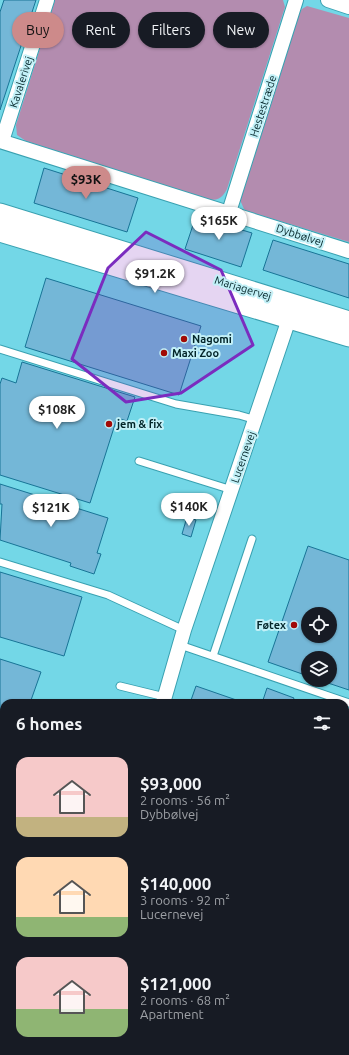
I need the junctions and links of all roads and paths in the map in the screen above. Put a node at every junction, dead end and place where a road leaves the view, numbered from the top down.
1 (47, 0) edge
2 (296, 0) edge
3 (328, 0) edge
4 (349, 7) edge
5 (1, 141) edge
6 (229, 212) junction
7 (0, 213) edge
8 (0, 232) edge
9 (349, 251) edge
10 (292, 311) junction
11 (349, 321) edge
12 (349, 337) edge
13 (0, 349) edge
14 (256, 420) junction
15 (139, 461) dead end
16 (232, 490) junction
17 (252, 539) dead end
18 (0, 562) edge
19 (184, 630) junction
20 (180, 645) junction
21 (213, 656) junction
22 (120, 686) dead end
23 (161, 699) edge
24 (164, 699) edge
25 (337, 699) edge

1 - 5 street, Kavalerivej
2 - 6 street, Hestestræde
3 - 4 street
5 - 6 street, Dybbølvej
6 - 9 street, Dybbølvej
7 - 10 street, Mariagervej
8 - 10 street, Mariagervej
10 - 11 street, Mariagervej
10 - 12 street, Mariagervej
10 - 14 street, Lucernevej
13 - 14 lane
14 - 16 street, Lucernevej
15 - 16 lane
16 - 19 street, Lucernevej
17 - 21 lane
18 - 19 lane
19 - 20 street, Lucernevej
20 - 21 lane
20 - 24 street, Lucernevej
21 - 25 lane
22 - 23 lane

